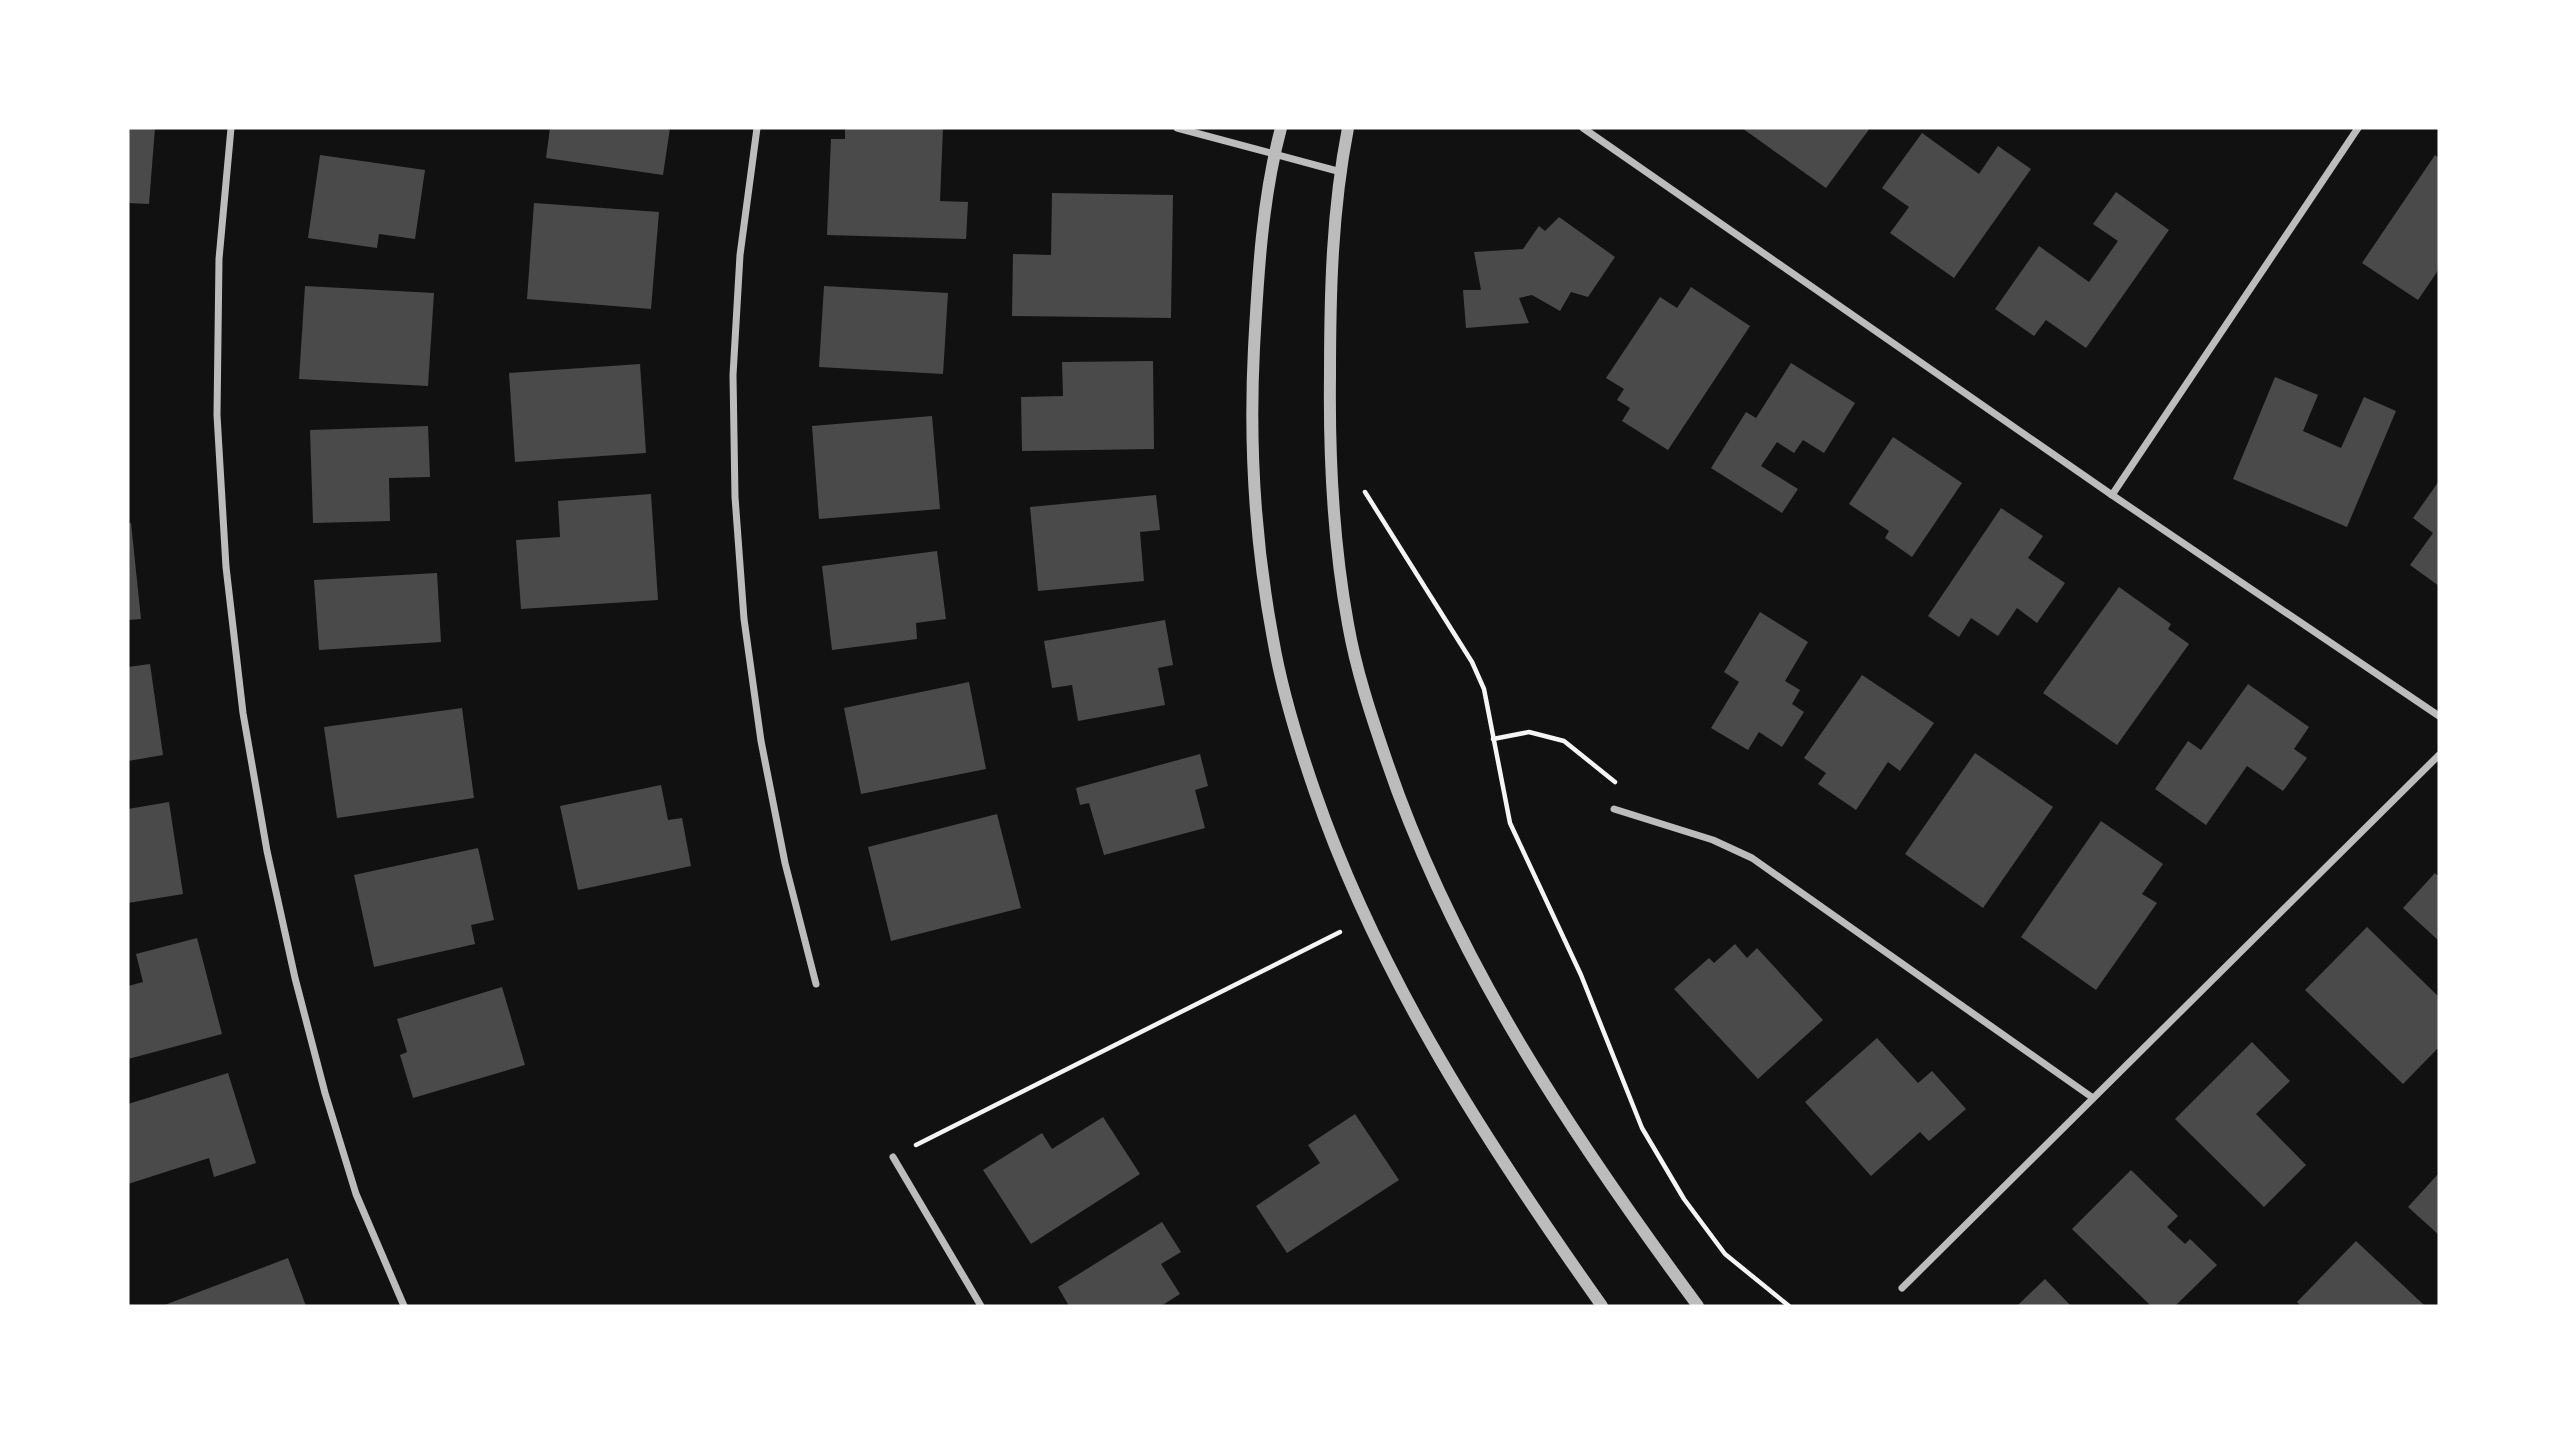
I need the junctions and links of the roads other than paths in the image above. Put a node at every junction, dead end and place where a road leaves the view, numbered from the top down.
1 (231, 128) edge
2 (757, 128) edge
3 (1177, 128) edge
4 (1281, 128) edge
5 (1348, 128) edge
6 (1583, 128) edge
7 (2358, 128) edge
8 (1275, 155) junction
9 (1341, 172) junction
10 (2112, 495) junction
11 (2439, 716) edge
12 (2439, 755) edge
13 (1614, 809) dead end
14 (817, 984) dead end
15 (2093, 1098) junction
16 (893, 1157) road end
17 (1902, 1288) dead end
18 (404, 1306) edge
19 (981, 1306) edge
20 (1602, 1306) edge
21 (1698, 1306) edge

1 - 18 street
2 - 14 street
3 - 8 street
4 - 8 street
5 - 9 street
6 - 10 street
7 - 10 street
8 - 9 street
8 - 20 street
9 - 21 street
10 - 11 street
12 - 15 street
13 - 15 street
15 - 17 street
16 - 19 street

